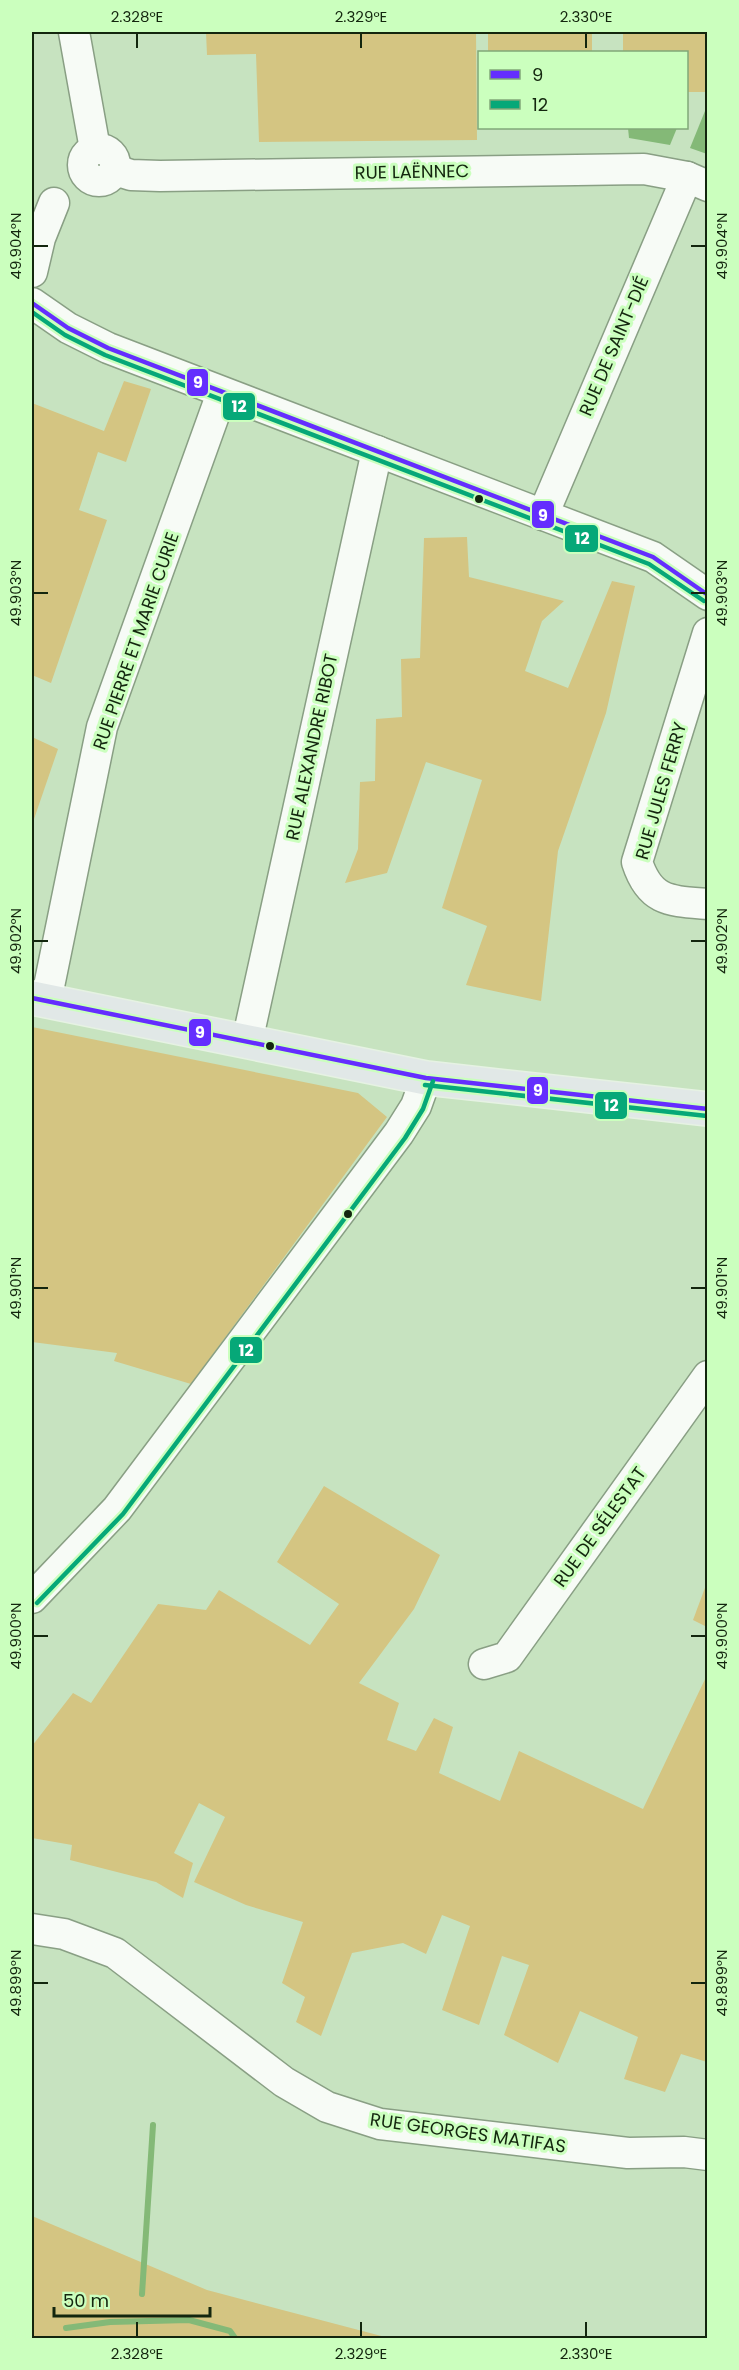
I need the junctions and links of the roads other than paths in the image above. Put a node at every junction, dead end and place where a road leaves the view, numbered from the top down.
1 (74, 32) edge
2 (99, 165) junction
3 (697, 182) edge
4 (43, 207) edge
5 (32, 273) edge
6 (32, 292) edge
7 (32, 303) edge
8 (222, 393) junction
9 (377, 451) junction
10 (543, 515) junction
11 (708, 595) edge
12 (708, 633) edge
13 (708, 904) edge
14 (39, 999) edge
15 (247, 1042) junction
16 (426, 1078) junction
17 (708, 1108) edge
18 (708, 1376) edge
19 (32, 1598) edge
20 (484, 1664) dead end
21 (32, 1929) edge
22 (708, 2155) edge

1 - 2 street
2 - 3 street, RUE LAËNNEC
2 - 4 street
3 - 10 street, RUE DE SAINT-DIÉ
4 - 5 street
5 - 6 street
7 - 8 street
8 - 9 street
8 - 14 street, RUE PIERRE ET MARIE CURIE
9 - 10 street
9 - 15 street, RUE ALEXANDRE RIBOT
10 - 11 street
12 - 13 street, RUE JULES FERRY
14 - 15 main road
15 - 16 main road
16 - 17 main road
16 - 19 street
18 - 20 street, RUE DE SÉLESTAT
21 - 22 street, RUE GEORGES MATIFAS

